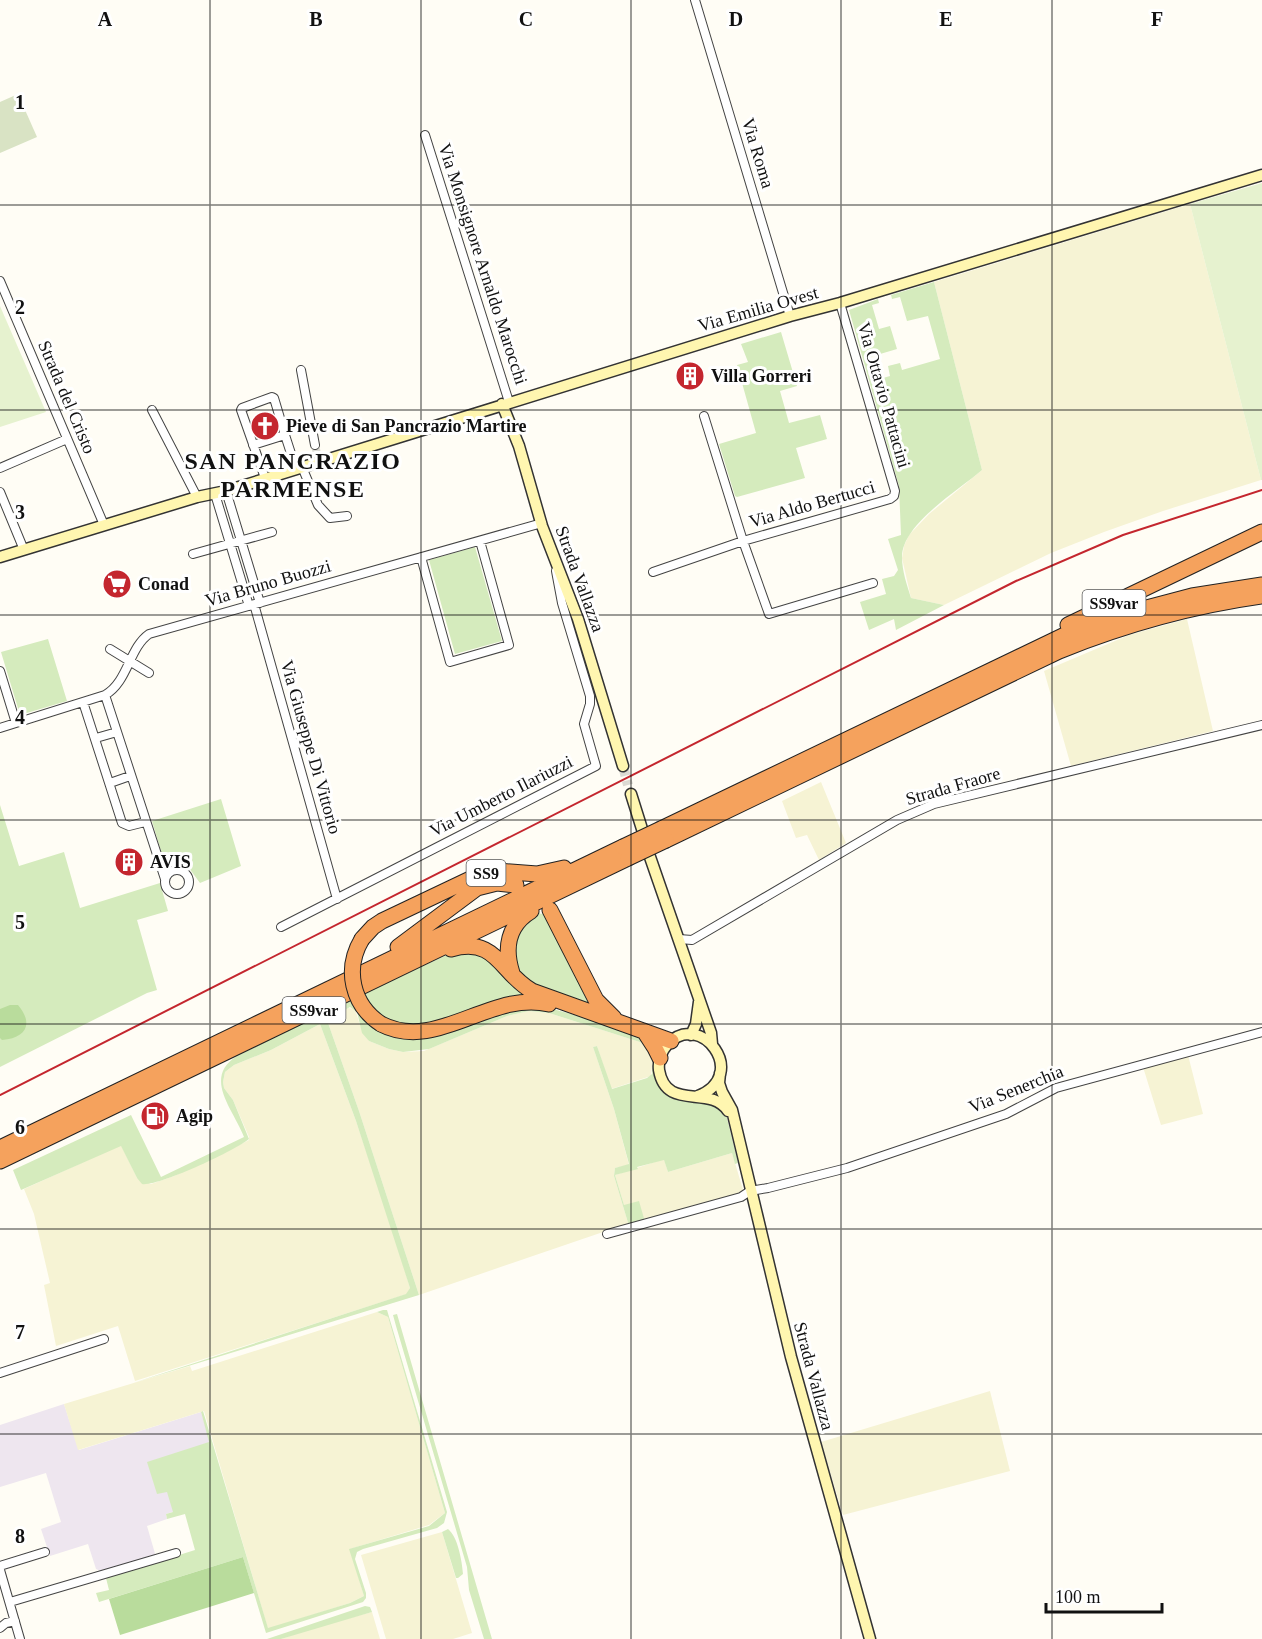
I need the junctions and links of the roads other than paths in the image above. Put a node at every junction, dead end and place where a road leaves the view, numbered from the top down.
1 (695, 0) edge
2 (425, 135) dead end
3 (1262, 175) edge
4 (0, 281) edge
5 (840, 303) junction
6 (790, 316) junction
7 (301, 370) dead end
8 (506, 403) junction
9 (152, 410) dead end
10 (704, 416) dead end
11 (285, 435) junction
12 (67, 439) junction
13 (315, 445) tunnel mouth
14 (254, 448) junction
15 (0, 468) edge
16 (299, 468) junction
17 (265, 478) junction
18 (0, 492) edge
19 (221, 492) junction
20 (894, 496) joint
21 (197, 497) junction
22 (347, 516) dead end
23 (542, 523) junction
24 (104, 525) junction
25 (272, 532) dead end
26 (1262, 532) edge
27 (242, 540) junction
28 (480, 541) junction
29 (743, 541) junction
30 (231, 543) junction
31 (549, 545) junction
32 (24, 550) junction
33 (193, 554) dead end
34 (0, 557) edge
35 (421, 557) junction
36 (656, 571) dead end
37 (873, 583) dead end
38 (1262, 585) edge
39 (1262, 596) edge
40 (254, 604) junction
41 (110, 649) dead end
42 (130, 662) junction
43 (0, 671) edge
44 (149, 673) dead end
45 (969, 680) junction
46 (105, 695) junction
47 (83, 702) junction
48 (16, 723) junction
49 (1262, 725) edge
50 (0, 728) edge
51 (117, 732) junction
52 (96, 738) junction
53 (622, 766) tunnel mouth
54 (130, 776) junction
55 (110, 783) junction
56 (629, 789) tunnel mouth
57 (145, 822) junction
58 (642, 829) dead end
59 (663, 834) junction
60 (626, 852) junction
61 (650, 856) dead end
62 (159, 862) junction
63 (603, 870) junction
64 (172, 871) junction
65 (165, 879) junction
66 (516, 885) dead end
67 (337, 899) junction
68 (550, 910) dead end
69 (281, 927) dead end
70 (679, 939) junction
71 (369, 970) junction
72 (512, 973) junction
73 (338, 998) junction
74 (700, 1002) junction
75 (621, 1023) junction
76 (644, 1031) junction
77 (1262, 1032) edge
78 (691, 1035) junction
79 (670, 1041) junction
80 (712, 1044) junction
81 (660, 1058) junction
82 (720, 1073) junction
83 (698, 1096) junction
84 (733, 1119) junction
85 (0, 1148) edge
86 (0, 1161) edge
87 (750, 1191) junction
88 (607, 1233) dead end
89 (104, 1339) dead end
90 (0, 1372) edge
91 (45, 1552) dead end
92 (176, 1553) dead end
93 (0, 1568) edge
94 (10, 1602) junction
95 (15, 1621) junction
96 (0, 1628) edge
97 (21, 1639) edge
98 (870, 1639) edge

1 - 6 street, Via Roma
2 - 8 street, Via Monsignore Arnaldo Marocchi
3 - 5 street, Via Emilia Ovest
4 - 12 street, Strada del Cristo
5 - 6 street, Via Emilia Ovest
5 - 20 street, Via Ottavio Pattacini
6 - 8 street, Via Emilia Ovest
7 - 13 street
8 - 16 street, Via Emilia Ovest
8 - 23 street, Strada Vallazza
9 - 21 street
10 - 29 street
11 - 14 street
11 - 14 street
11 - 16 street
12 - 15 street
12 - 24 street, Strada del Cristo
14 - 17 street
16 - 17 street, Via Emilia Ovest
16 - 22 street
17 - 19 street, Via Emilia Ovest
18 - 32 street
19 - 21 street, Via Emilia Ovest
19 - 27 street
19 - 30 street
20 - 29 street, Via Aldo Bertucci
21 - 24 street, Via Emilia Ovest
23 - 28 street, Via Bruno Buozzi
23 - 31 street, Strada Vallazza
24 - 32 street, Via Emilia Ovest
25 - 27 street
26 - 45 highway, SS9var
27 - 30 street
27 - 40 street
28 - 35 street, Via Bruno Buozzi
28 - 35 street
29 - 36 street
29 - 37 street, Via Aldo Bertucci
30 - 33 street
30 - 40 street
31 - 53 street, Strada Vallazza
31 - 67 street, Via Umberto Ilariuzzi
32 - 34 street, Via Emilia Ovest
35 - 40 street, Via Bruno Buozzi
38 - 45 highway
39 - 59 highway
40 - 42 street, Via Bruno Buozzi
40 - 67 street, Via Giuseppe Di Vittorio
41 - 42 street
42 - 44 street
42 - 46 street, Via Bruno Buozzi
43 - 48 street
45 - 59 highway
46 - 47 street
46 - 51 street
47 - 48 street
47 - 52 street
48 - 50 street
49 - 70 street, Strada Fraore
51 - 52 street
51 - 54 street
52 - 55 street
54 - 55 street
54 - 57 street
55 - 57 street
56 - 58 street
57 - 62 street
59 - 60 highway, SS9var, bridge
60 - 63 highway, SS9var
60 - 71 highway, SS9var
60 - 75 highway, SS9, bridge
61 - 70 street, Strada Vallazza
62 - 64 street
62 - 65 street
63 - 72 highway
63 - 73 highway, SS9var
64 - 65 street
64 - 65 street
66 - 71 highway, SS9
67 - 69 street, Via Umberto Ilariuzzi
68 - 75 highway, SS9
70 - 74 street, Strada Vallazza
71 - 85 highway, SS9var
72 - 73 highway, SS9
72 - 75 highway, SS9
73 - 86 highway, SS9var
74 - 78 street
74 - 80 street, Strada Vallazza
75 - 76 highway, SS9
76 - 79 highway, SS9
76 - 81 highway
77 - 87 street, Via Senerchia
78 - 79 street
78 - 80 street
79 - 81 street
80 - 82 street, Strada Vallazza
81 - 83 street
82 - 83 street
82 - 84 street, Strada Vallazza
83 - 84 street
84 - 87 street, Strada Vallazza
87 - 88 street, Via Senerchia
87 - 98 street, Strada Vallazza
89 - 90 street
91 - 93 street
92 - 94 street
93 - 94 street
94 - 95 street
95 - 96 street
95 - 97 street

